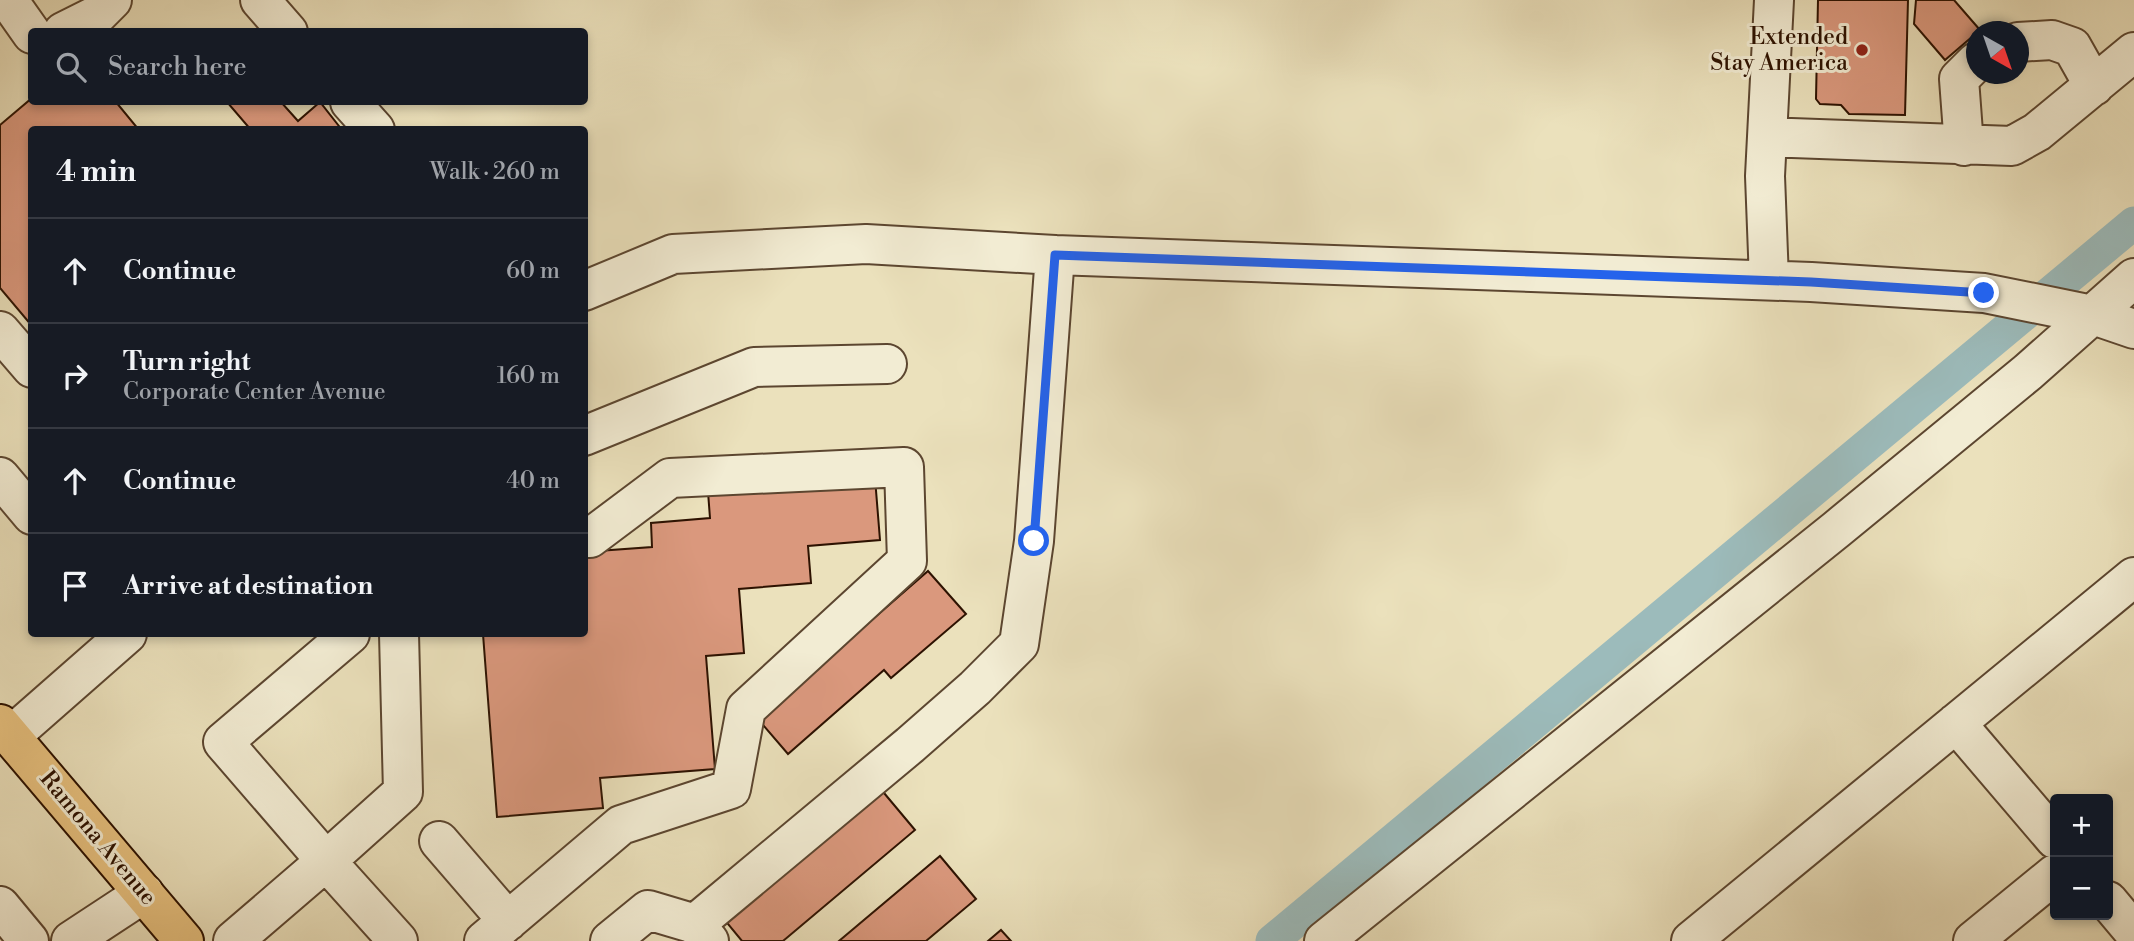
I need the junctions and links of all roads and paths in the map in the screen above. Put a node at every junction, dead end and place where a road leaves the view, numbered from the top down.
1 (8, 0) edge
2 (40, 0) edge
3 (113, 0) edge
4 (260, 0) edge
5 (1774, 0) edge
6 (28, 28) edge
7 (38, 28) edge
8 (72, 28) edge
9 (284, 28) edge
10 (2029, 41) edge
11 (2134, 52) edge
12 (1966, 72) edge
13 (2094, 86) junction
14 (353, 105) edge
15 (371, 126) edge
16 (1767, 138) junction
17 (1964, 146) junction
18 (1055, 255) junction
19 (2134, 278) edge
20 (1769, 280) junction
21 (588, 289) edge
22 (2093, 315) junction
23 (2134, 329) edge
24 (0, 331) edge
25 (28, 363) edge
26 (887, 364) dead end
27 (588, 434) edge
28 (0, 477) edge
29 (28, 510) edge
30 (588, 538) edge
31 (2134, 577) edge
32 (123, 637) edge
33 (346, 637) edge
34 (399, 637) edge
35 (1956, 723) junction
36 (4, 725) edge
37 (2050, 833) edge
38 (439, 841) dead end
39 (326, 861) junction
40 (2050, 878) edge
41 (144, 893) junction
42 (0, 906) edge
43 (496, 931) edge
44 (702, 933) edge
45 (29, 941) edge
46 (71, 941) edge
47 (184, 941) edge
48 (233, 941) edge
49 (398, 941) edge
50 (610, 941) edge
51 (1324, 941) edge
52 (1691, 941) edge
53 (1973, 941) edge

1 - 6 street
2 - 7 street
3 - 8 street
4 - 9 street
5 - 16 street
10 - 13 street
11 - 13 street
12 - 17 street
13 - 17 street
14 - 15 street
16 - 17 street
16 - 20 street
18 - 20 street
18 - 21 street
18 - 44 street
19 - 22 street
20 - 22 street
22 - 23 street
22 - 51 street
24 - 25 street
26 - 27 street
28 - 29 street
30 - 43 street
31 - 35 street
32 - 36 street
33 - 39 street
34 - 39 street
35 - 37 street
35 - 52 street
36 - 41 main road, Ramona Avenue
38 - 43 street
39 - 48 street
39 - 49 street
40 - 53 street
41 - 46 street
41 - 47 main road, Ramona Avenue
42 - 45 street
44 - 50 street

